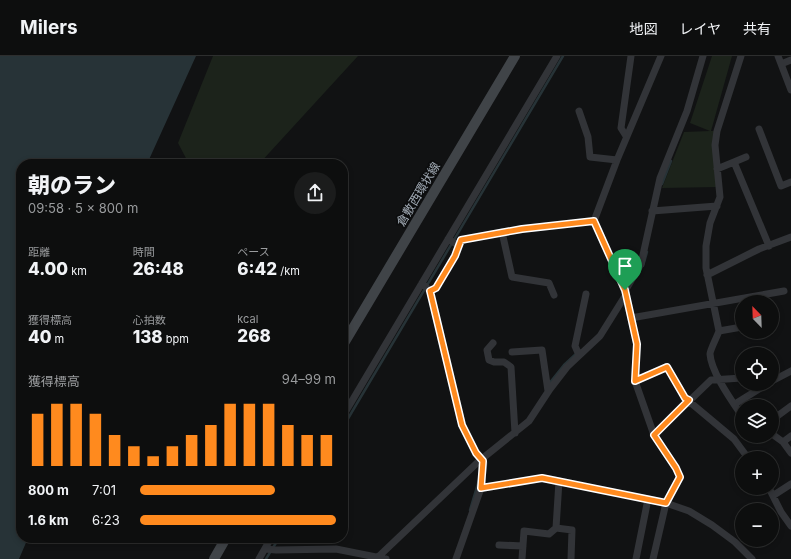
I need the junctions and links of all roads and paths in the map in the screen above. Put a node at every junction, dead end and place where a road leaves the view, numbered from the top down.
1 (515, 56) edge
2 (557, 56) edge
3 (631, 56) edge
4 (661, 56) edge
5 (703, 56) edge
6 (741, 56) edge
7 (778, 56) edge
8 (791, 60) edge
9 (781, 64) junction
10 (791, 90) edge
11 (579, 111) dead end
12 (759, 129) dead end
13 (626, 136) junction
14 (746, 157) dead end
15 (617, 160) junction
16 (734, 162) junction
17 (717, 169) junction
18 (791, 182) edge
19 (717, 206) junction
20 (654, 211) junction
21 (594, 221) junction
22 (502, 232) junction
23 (791, 237) edge
24 (452, 242) junction
25 (769, 246) junction
26 (707, 275) junction
27 (426, 286) junction
28 (784, 291) dead end
29 (625, 293) junction
30 (586, 294) dead end
31 (554, 295) dead end
32 (713, 303) junction
33 (631, 318) junction
34 (735, 328) edge
35 (719, 331) junction
36 (348, 337) edge
37 (493, 343) dead end
38 (512, 352) dead end
39 (578, 353) junction
40 (791, 371) edge
41 (779, 377) edge
42 (735, 378) edge
43 (720, 379) junction
44 (635, 381) junction
45 (548, 391) junction
46 (756, 391) edge
47 (743, 399) edge
48 (689, 400) junction
49 (735, 404) edge
50 (791, 406) edge
51 (348, 408) edge
52 (779, 415) edge
53 (515, 431) junction
54 (654, 435) junction
55 (791, 436) edge
56 (779, 439) edge
57 (783, 442) junction
58 (743, 451) edge
59 (791, 453) edge
60 (482, 460) junction
61 (559, 481) junction
62 (791, 484) edge
63 (481, 488) junction
64 (779, 492) edge
65 (774, 495) edge
66 (648, 499) junction
67 (666, 503) junction
68 (791, 526) edge
69 (556, 528) junction
70 (223, 543) edge
71 (270, 543) edge
72 (499, 545) dead end
73 (523, 546) junction
74 (269, 549) junction
75 (377, 558) edge
76 (214, 559) edge
77 (259, 559) edge
78 (386, 559) edge
79 (456, 559) edge
80 (522, 559) edge
81 (571, 559) edge
82 (636, 559) edge
83 (653, 559) edge
84 (752, 559) edge

1 - 36 main road, 倉敷西環状線
2 - 24 street
3 - 13 street
4 - 13 street
5 - 20 street
6 - 17 street
7 - 9 street
8 - 9 street
9 - 10 street
11 - 15 street
12 - 18 street
13 - 15 street
14 - 16 street
15 - 21 street
16 - 17 street
16 - 25 street
17 - 19 street
19 - 20 street
19 - 26 street
20 - 29 street
21 - 22 street
21 - 29 street
22 - 24 street
22 - 31 street
23 - 25 street
24 - 27 street
24 - 27 street
25 - 26 street
26 - 32 street
27 - 51 street
27 - 60 street
28 - 32 street
29 - 33 street
29 - 39 street
30 - 39 street
32 - 33 street
32 - 35 street
33 - 44 street
34 - 35 street
35 - 43 street
37 - 53 street
38 - 45 street
39 - 45 street
40 - 41 street
42 - 43 street
43 - 48 street
43 - 49 street
44 - 48 street
44 - 54 street
45 - 53 street
46 - 47 street
48 - 54 street
48 - 58 street
50 - 52 street
53 - 60 street
54 - 67 street
55 - 57 street
56 - 57 street
57 - 59 street
60 - 63 street
60 - 75 street
61 - 63 street
61 - 66 street
61 - 69 street
62 - 64 street
63 - 79 street
65 - 68 street
66 - 67 street
66 - 82 street
67 - 83 street
67 - 84 street
69 - 73 street
69 - 81 street
70 - 76 main road
71 - 74 street
72 - 73 street
73 - 80 street
74 - 75 street
74 - 77 street
75 - 78 street

